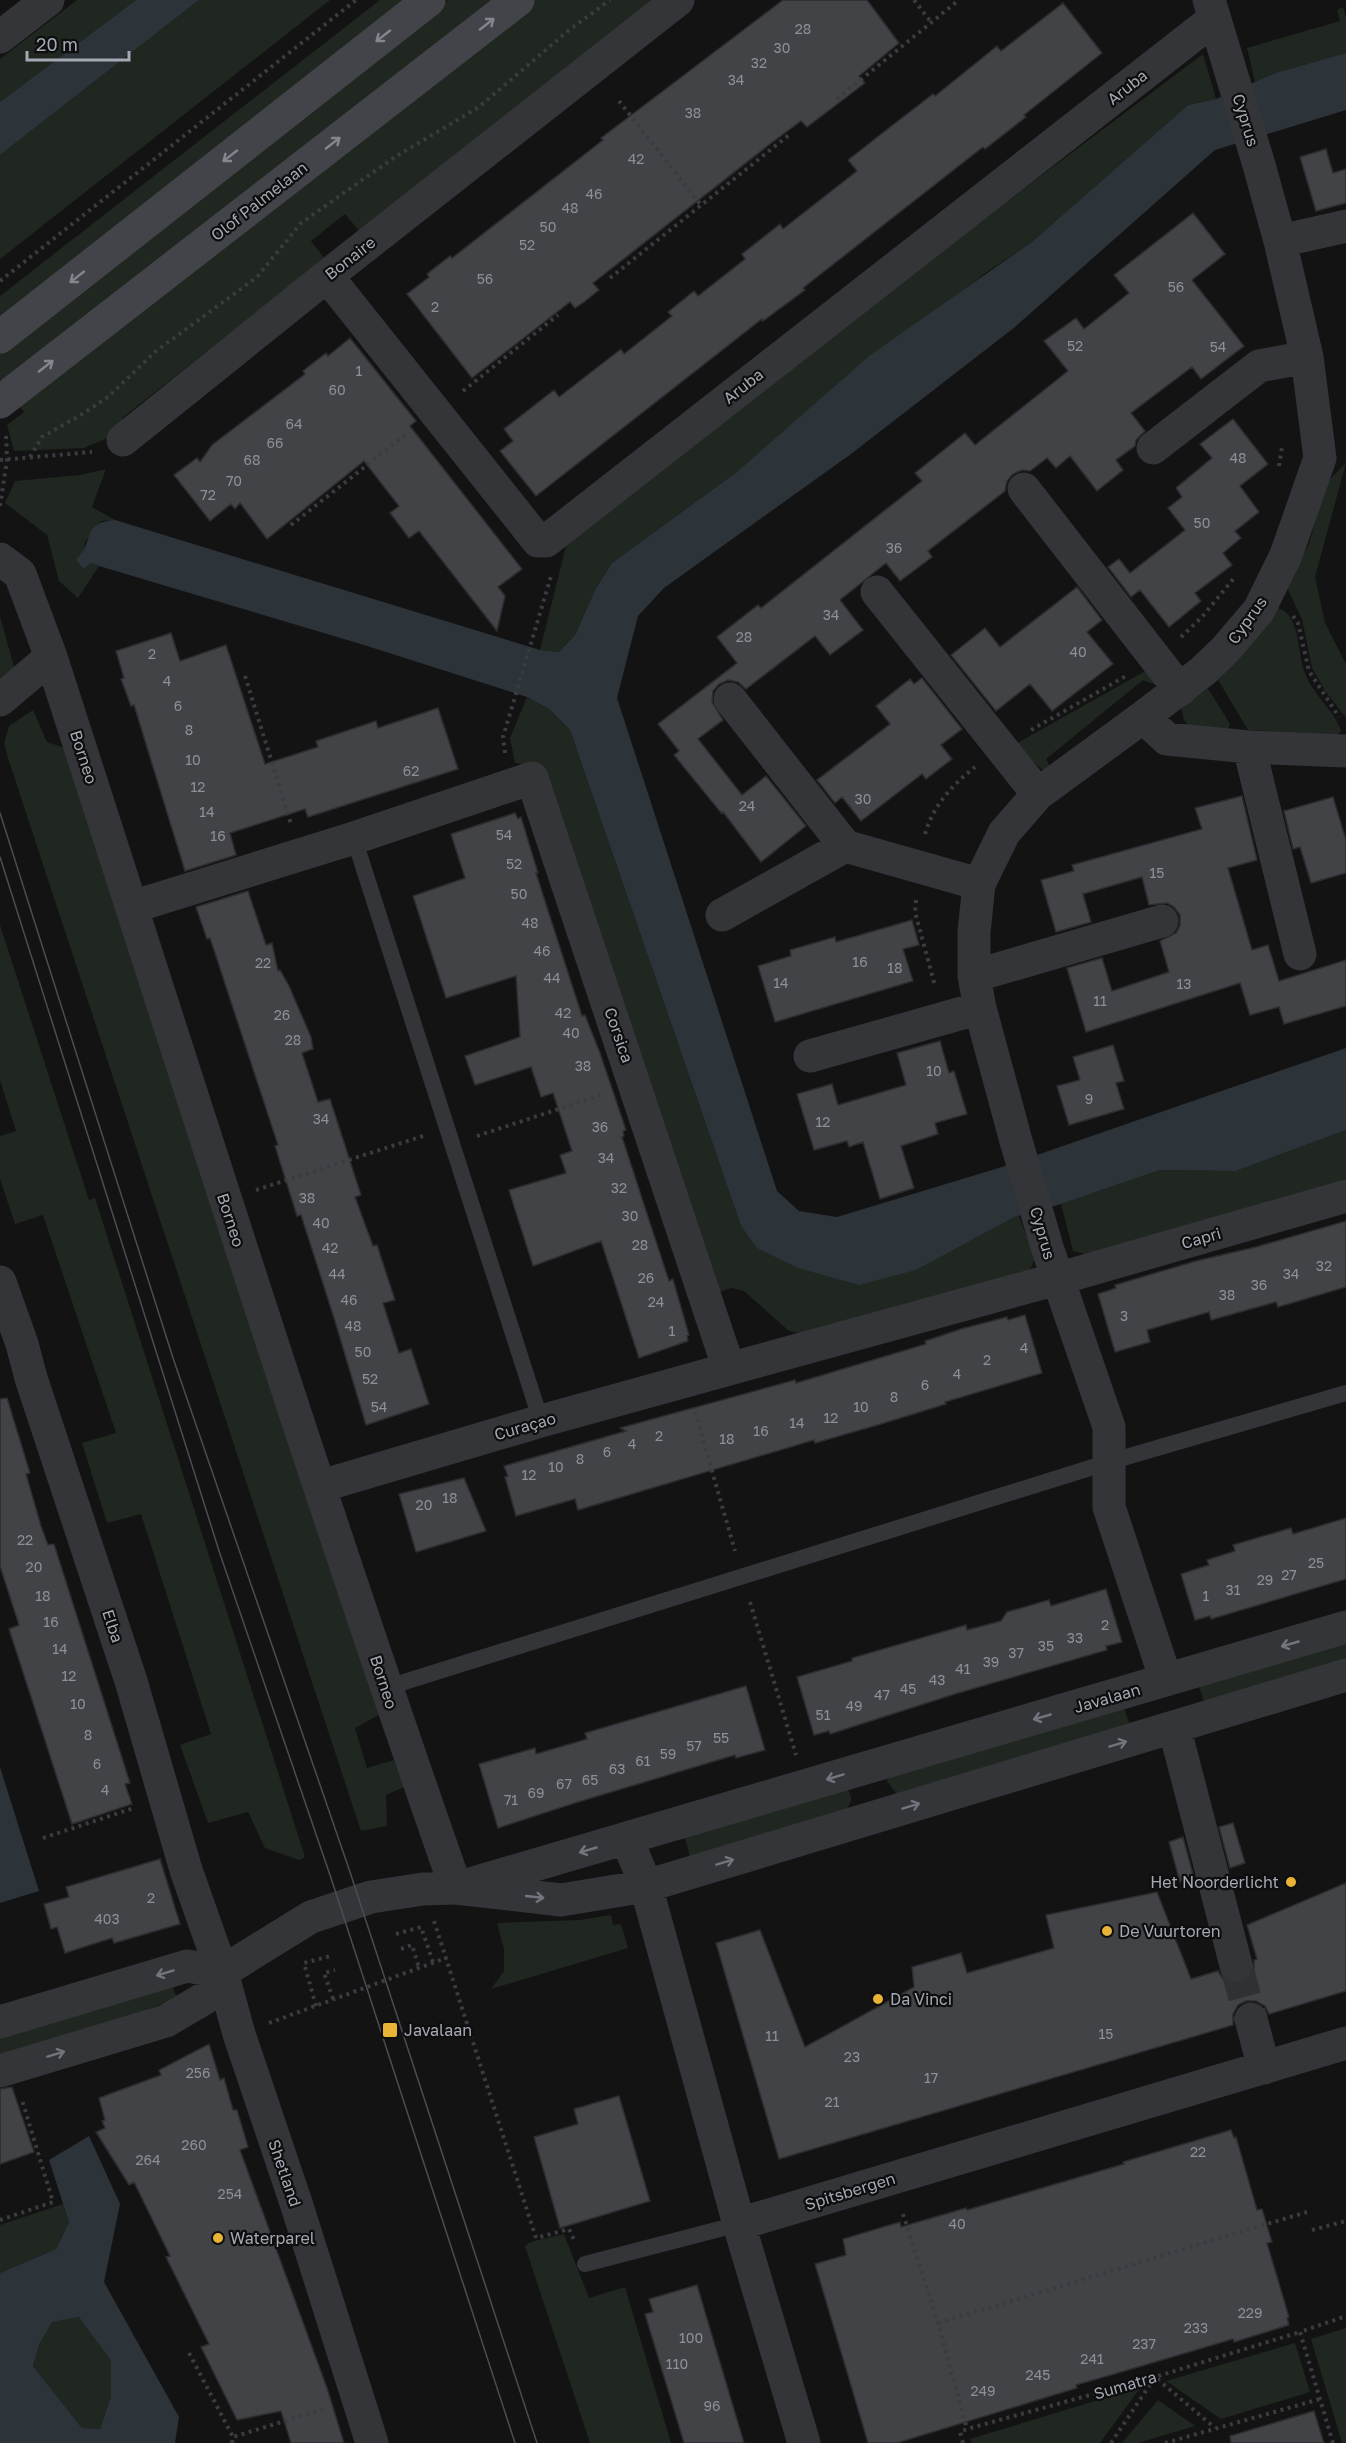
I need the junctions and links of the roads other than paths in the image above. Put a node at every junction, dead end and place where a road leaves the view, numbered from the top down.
1 (48, 0) edge
2 (429, 0) edge
3 (518, 0) edge
4 (678, 0) edge
5 (1211, 10) edge
6 (0, 37) edge
7 (1346, 226) edge
8 (1280, 241) junction
9 (327, 276) junction
10 (0, 337) edge
11 (1307, 357) junction
12 (0, 402) edge
13 (123, 440) road end
14 (1153, 448) dead end
15 (1333, 454) edge
16 (1024, 489) dead end
17 (0, 559) edge
18 (877, 592) dead end
19 (51, 657) junction
20 (1180, 690) junction
21 (730, 699) dead end
22 (0, 700) edge
23 (1143, 717) junction
24 (1343, 735) edge
25 (1249, 747) junction
26 (1038, 795) junction
27 (354, 838) junction
28 (845, 846) junction
29 (979, 884) junction
30 (132, 907) junction
31 (722, 915) dead end
32 (1162, 921) dead end
33 (1300, 954) dead end
34 (974, 976) junction
35 (980, 1008) junction
36 (810, 1056) dead end
37 (1346, 1196) edge
38 (1057, 1279) junction
39 (0, 1282) edge
40 (729, 1369) junction
41 (1346, 1393) edge
42 (541, 1421) junction
43 (1109, 1462) junction
44 (321, 1486) junction
45 (1346, 1627) edge
46 (1346, 1675) edge
47 (1166, 1680) junction
48 (385, 1688) junction
49 (1179, 1726) junction
50 (868, 1767) junction
51 (881, 1815) junction
52 (627, 1839) junction
53 (646, 1886) junction
54 (456, 1888) junction
55 (1236, 1965) tunnel mouth
56 (222, 1972) junction
57 (1251, 2019) tunnel mouth
58 (0, 2022) edge
59 (1346, 2043) edge
60 (1264, 2068) junction
61 (6, 2070) edge
62 (740, 2224) junction
63 (585, 2264) road end
64 (372, 2443) edge
65 (804, 2443) edge

1 - 6 street
2 -> 10 street
12 -> 3 street, Olof Palmelaan
4 - 9 street, Bonaire
5 - 8 street, Cyprus
5 - 9 street, Aruba
7 - 8 street
8 - 11 street, Cyprus
9 - 13 street, Bonaire
11 - 14 street
11 - 15 street, Cyprus
15 - 20 street, Cyprus
16 - 20 street
17 - 19 street, Borneo
18 - 26 street
19 - 22 street
19 - 30 street, Borneo
20 - 23 street, Cyprus
21 - 28 street
23 - 25 street
23 - 26 street, Cyprus
24 - 25 street
25 - 33 street
26 - 29 street, Cyprus
27 - 30 street, Corsica
27 - 40 street, Corsica
27 - 42 lane
28 - 29 street
28 - 31 street
29 - 34 street, Cyprus
30 - 44 street, Borneo
32 - 34 street
34 - 35 street, Cyprus
35 - 36 street
35 - 38 street, Cyprus
37 - 38 street, Capri
38 - 40 street
38 - 43 street, Cyprus
39 - 56 street, Elba
40 - 42 street, Curaçao
41 - 43 lane
42 - 44 street, Curaçao
43 - 47 street, Cyprus
43 - 48 lane
44 - 48 street, Borneo
45 -> 47 street, Javalaan
46 - 49 street, Javalaan
47 -> 50 street, Javalaan
48 - 54 street, Borneo
51 -> 49 street, Javalaan
49 - 55 street
50 - 51 street
50 -> 52 street, Javalaan
53 -> 51 street, Javalaan
52 - 53 street
52 -> 54 street, Javalaan
54 -> 53 street, Javalaan
53 - 62 street
54 - 56 street, Javalaan
56 -> 58 street
61 -> 56 street, Javalaan
56 - 64 street, Shetland
57 - 60 street
59 - 60 street, Spitsbergen
60 - 62 street, Spitsbergen
62 - 63 lane
62 - 65 street

